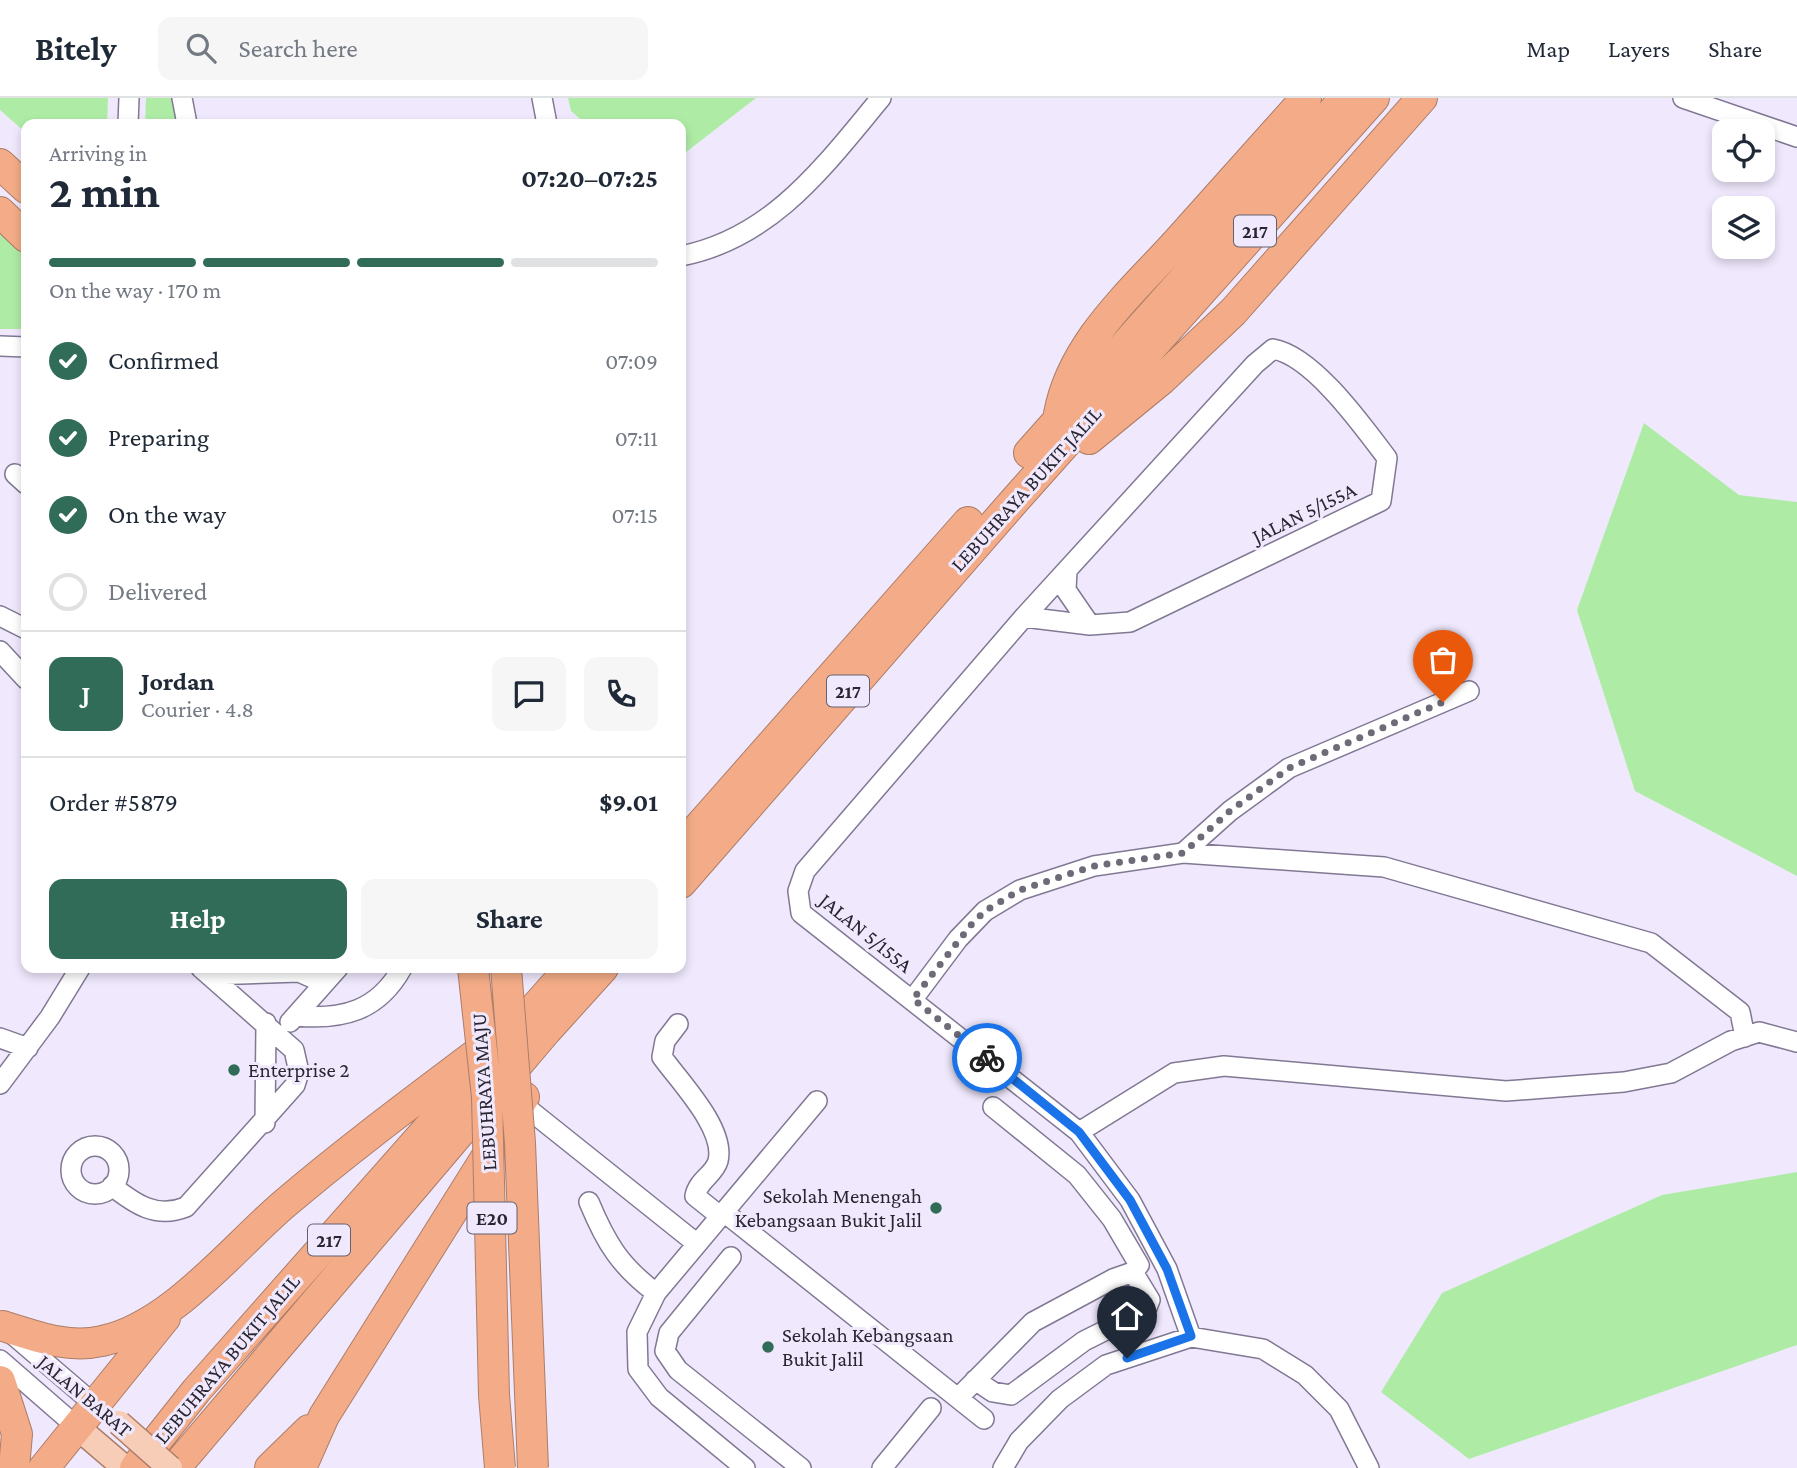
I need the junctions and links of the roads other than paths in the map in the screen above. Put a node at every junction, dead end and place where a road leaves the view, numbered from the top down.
1 (129, 98) edge
2 (182, 98) edge
3 (542, 98) edge
4 (881, 98) edge
5 (1306, 98) edge
6 (1345, 98) edge
7 (1374, 98) edge
8 (1422, 98) edge
9 (1683, 98) edge
10 (128, 119) edge
11 (186, 119) edge
12 (546, 119) edge
13 (1797, 136) edge
14 (0, 164) edge
15 (21, 183) edge
16 (0, 212) edge
17 (21, 232) edge
18 (686, 254) edge
19 (0, 346) edge
20 (21, 347) edge
21 (1129, 358) junction
22 (1057, 421) junction
23 (1016, 499) junction
24 (1068, 570) junction
25 (0, 616) edge
26 (1024, 617) junction
27 (1090, 625) junction
28 (21, 626) edge
29 (0, 651) edge
30 (21, 674) edge
31 (1469, 691) dead end
32 (686, 841) edge
33 (1183, 853) junction
34 (686, 877) edge
35 (77, 973) edge
36 (207, 973) edge
37 (301, 973) edge
38 (333, 973) edge
39 (399, 973) edge
40 (474, 973) edge
41 (506, 973) edge
42 (567, 973) edge
43 (597, 973) edge
44 (324, 983) junction
45 (913, 999) junction
46 (296, 1016) junction
47 (536, 1023) junction
48 (678, 1024) dead end
49 (273, 1029) junction
50 (1745, 1037) junction
51 (0, 1038) edge
52 (1797, 1042) edge
53 (28, 1048) junction
54 (0, 1084) edge
55 (817, 1101) dead end
56 (522, 1104) junction
57 (993, 1107) dead end
58 (265, 1123) junction
59 (1079, 1132) junction
60 (112, 1186) dead end
61 (589, 1202) dead end
62 (722, 1214) junction
63 (696, 1243) junction
64 (731, 1258) dead end
65 (1133, 1272) junction
66 (656, 1293) junction
67 (182, 1297) junction
68 (2, 1325) edge
69 (1191, 1336) junction
70 (0, 1360) edge
71 (975, 1380) junction
72 (0, 1381) edge
73 (958, 1398) junction
74 (931, 1408) dead end
75 (324, 1416) junction
76 (985, 1419) dead end
77 (89, 1425) junction
78 (14, 1468) edge
79 (44, 1468) edge
80 (125, 1468) edge
81 (135, 1468) edge
82 (173, 1468) edge
83 (270, 1468) edge
84 (300, 1468) edge
85 (500, 1468) edge
86 (533, 1468) edge
87 (745, 1468) edge
88 (801, 1468) edge
89 (882, 1468) edge
90 (1003, 1468) edge
91 (1368, 1468) edge

1 - 10 street
2 - 11 street
3 - 12 street
4 - 18 street
5 - 22 highway
6 - 21 highway, LEBUHRAYA BUKIT JALIL / 217
7 - 21 highway, LEBUHRAYA BUKIT JALIL / 217
8 - 23 highway
9 - 13 street
14 - 15 highway
16 - 17 highway
19 - 20 street
21 - 22 highway, LEBUHRAYA BUKIT JALIL / 217
21 - 23 highway, LEBUHRAYA BUKIT JALIL / 217
22 - 32 highway, LEBUHRAYA BUKIT JALIL / 217
23 - 34 highway, LEBUHRAYA BUKIT JALIL / 217
24 - 26 street, JALAN 5/155A
24 - 27 street
24 - 27 street, JALAN 5/155A
25 - 28 street
26 - 27 street, JALAN 5/155A
26 - 45 street, JALAN 5/155A
29 - 30 street
31 - 33 street
33 - 45 street
33 - 50 street
35 - 53 street
36 - 49 street
37 - 44 street
38 - 44 street
39 - 46 street
40 - 85 highway, LEBUHRAYA MAJU / E20, bridge
41 - 86 highway, LEBUHRAYA MAJU / E20, bridge
42 - 47 highway, LEBUHRAYA BUKIT JALIL / 217
43 - 47 highway, LEBUHRAYA BUKIT JALIL / 217
44 - 46 street
45 - 59 street, JALAN 5/155A
46 - 49 street
47 - 56 highway
47 - 67 highway
47 - 81 highway, LEBUHRAYA BUKIT JALIL / 217
47 - 82 highway, LEBUHRAYA BUKIT JALIL / 217
48 - 62 street
49 - 58 street
49 - 58 street
50 - 52 street
50 - 59 street
51 - 53 street
53 - 54 street
55 - 62 street
56 - 63 street
56 - 75 highway
57 - 65 street
58 - 60 street
59 - 69 street, JALAN 5/155A
61 - 66 street
62 - 63 street
62 - 73 street
63 - 66 street
64 - 88 street
65 - 71 street
65 - 71 street
66 - 87 street
67 - 68 highway
67 - 77 highway
68 - 77 street, JALAN BARAT
69 - 90 street
69 - 91 street
70 - 77 street, JALAN BARAT
71 - 73 street
72 - 78 highway
73 - 76 street
74 - 89 street
75 - 83 highway
75 - 84 highway
77 - 79 highway
77 - 80 main road, JALAN BARAT
77 - 82 main road, JALAN BARAT, bridge

